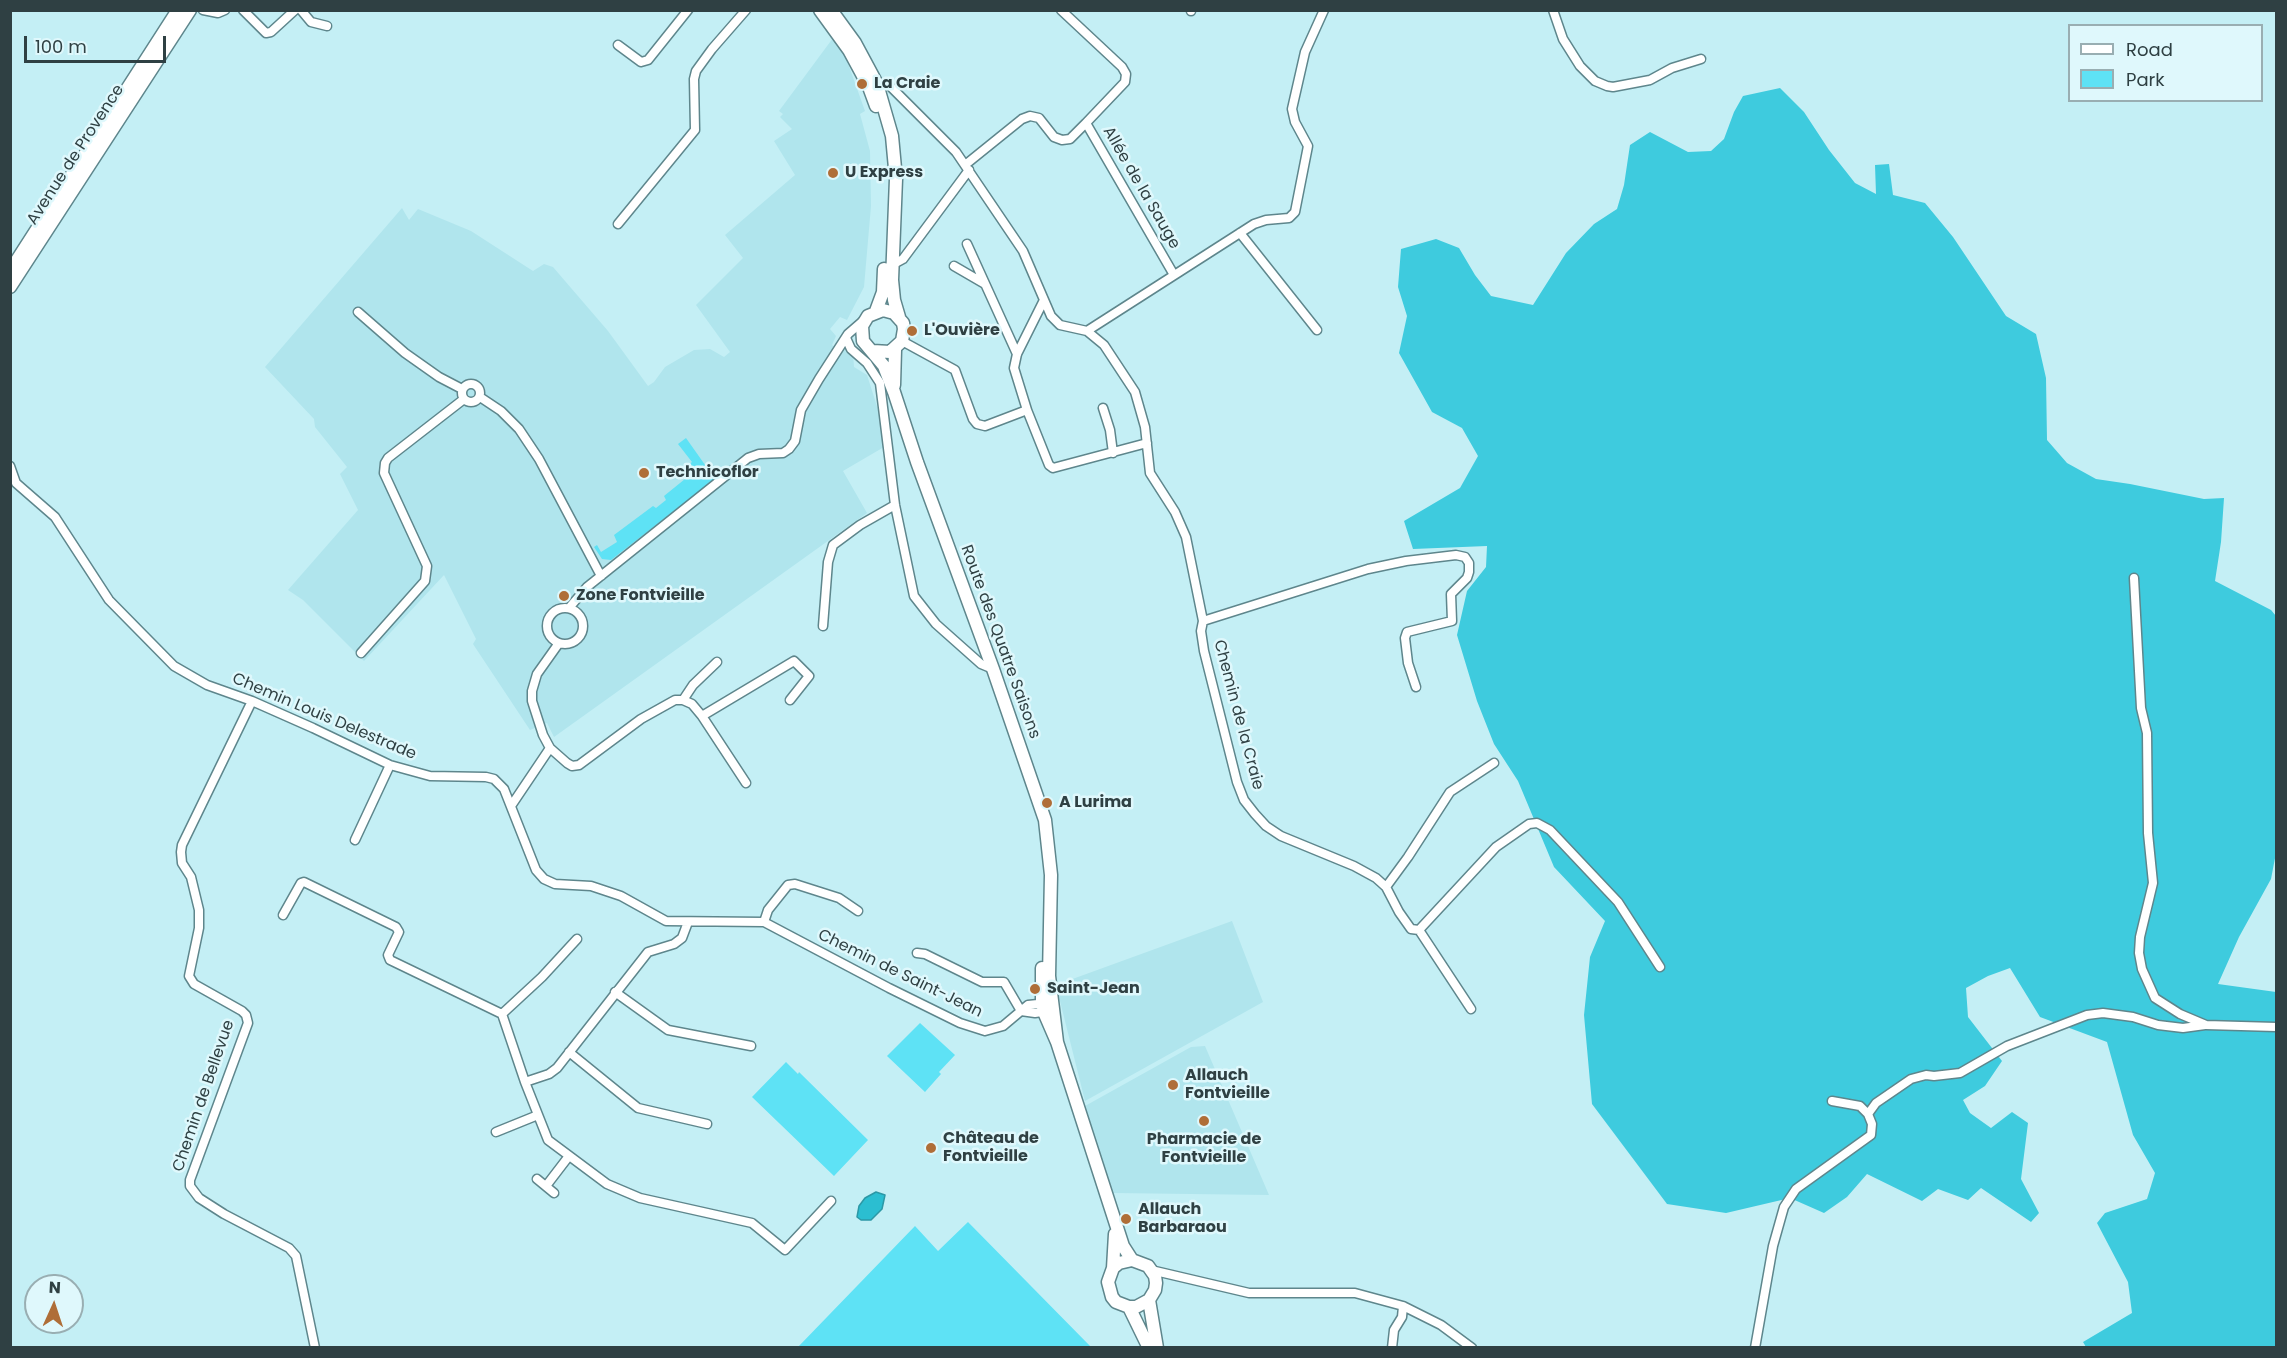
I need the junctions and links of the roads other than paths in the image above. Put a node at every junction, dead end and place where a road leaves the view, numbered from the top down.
1 (178, 10) edge
2 (190, 10) edge
3 (203, 10) edge
4 (225, 10) edge
5 (243, 10) edge
6 (295, 10) edge
7 (301, 10) edge
8 (688, 10) edge
9 (746, 10) edge
10 (820, 10) edge
11 (831, 10) edge
12 (1061, 10) edge
13 (1324, 10) edge
14 (1552, 10) edge
15 (327, 26) dead end
16 (618, 45) dead end
17 (1701, 59) dead end
18 (873, 85) junction
19 (897, 94) junction
20 (882, 99) junction
21 (1086, 123) junction
22 (967, 167) junction
23 (618, 224) dead end
24 (1240, 233) junction
25 (967, 244) dead end
26 (892, 262) junction
27 (954, 266) dead end
28 (10, 271) edge
29 (1174, 274) junction
30 (986, 284) junction
31 (10, 287) edge
32 (1043, 302) junction
33 (876, 311) junction
34 (358, 312) dead end
35 (899, 318) junction
36 (865, 320) junction
37 (1317, 330) dead end
38 (1087, 331) junction
39 (846, 338) junction
40 (863, 341) junction
41 (899, 345) junction
42 (873, 351) junction
43 (1017, 354) junction
44 (462, 390) junction
45 (894, 392) junction
46 (480, 397) junction
47 (464, 399) junction
48 (1103, 408) dead end
49 (1027, 410) junction
50 (1147, 443) junction
51 (1113, 453) junction
52 (10, 466) edge
53 (895, 505) junction
54 (601, 576) junction
55 (2134, 578) dead end
56 (569, 608) junction
57 (1203, 621) junction
58 (823, 626) dead end
59 (559, 643) junction
60 (361, 652) dead end
61 (717, 662) dead end
62 (993, 669) junction
63 (1416, 687) dead end
64 (683, 700) junction
65 (790, 700) dead end
66 (252, 701) junction
67 (702, 716) junction
68 (550, 748) junction
69 (1494, 763) dead end
70 (390, 765) junction
71 (746, 783) dead end
72 (511, 806) junction
73 (355, 840) dead end
74 (1386, 887) junction
75 (858, 911) dead end
76 (283, 915) dead end
77 (688, 922) junction
78 (764, 922) junction
79 (1419, 930) junction
80 (577, 939) dead end
81 (917, 953) dead end
82 (1660, 967) dead end
83 (615, 992) junction
84 (1047, 1007) junction
85 (1471, 1009) dead end
86 (1021, 1011) junction
87 (502, 1014) junction
88 (2206, 1025) junction
89 (2277, 1027) edge
90 (751, 1046) dead end
91 (569, 1052) junction
92 (525, 1082) junction
93 (1832, 1101) dead end
94 (1868, 1113) junction
95 (538, 1115) junction
96 (706, 1124) dead end
97 (496, 1132) dead end
98 (569, 1156) junction
99 (537, 1179) dead end
100 (546, 1186) junction
101 (554, 1193) dead end
102 (831, 1201) dead end
103 (1115, 1221) junction
104 (1132, 1260) junction
105 (1113, 1268) junction
106 (1151, 1270) junction
107 (1173, 1276) junction
108 (1152, 1295) junction
109 (1403, 1306) junction
110 (1129, 1307) junction
111 (315, 1347) edge
112 (1149, 1347) edge
113 (1156, 1347) edge
114 (1392, 1347) edge
115 (1472, 1347) edge
116 (1755, 1347) edge

1 - 28 main road, Avenue de Provence
2 - 31 main road, Avenue de Provence
3 - 4 street
5 - 6 street
7 - 15 street
8 - 16 street
9 - 23 street
10 - 18 main road
11 - 18 main road
12 - 21 street
13 - 24 street
14 - 17 street
18 - 19 street, Chemin de la Craie
18 - 20 main road
18 - 33 main road
19 - 20 street
19 - 22 street, Chemin de la Craie
20 - 26 main road
21 - 22 street, Allée de la Sauge
21 - 29 street, Allée de la Sauge
22 - 26 street
22 - 32 street, Chemin de la Craie
24 - 29 street
24 - 37 street
25 - 30 street
26 - 35 main road, Route des Quatre Saisons
27 - 30 street
29 - 38 street
30 - 43 street
32 - 38 street, Chemin de la Craie
32 - 43 street
33 - 35 main road
33 - 36 main road
34 - 44 street
35 - 41 main road, Route des Quatre Saisons
36 - 39 street
36 - 40 main road
38 - 50 street, Chemin de la Craie
39 - 40 street
39 - 53 street
39 - 54 street
40 - 42 main road, Route des Quatre Saisons
41 - 42 main road
41 - 45 main road, Route des Quatre Saisons
41 - 49 street
42 - 45 main road, Route des Quatre Saisons
43 - 49 street
44 - 46 street
44 - 47 street
45 - 62 main road, Route des Quatre Saisons
46 - 47 street
46 - 54 street
47 - 60 street
48 - 51 street
49 - 51 street
50 - 51 street
50 - 57 street, Chemin de la Craie
52 - 66 street, Chemin Louis Delestrade
53 - 58 street
53 - 62 street
54 - 56 street
55 - 88 street
56 - 59 street
56 - 59 street
57 - 63 street
57 - 74 street, Chemin de la Craie
59 - 68 street
61 - 64 street
62 - 84 main road, Route des Quatre Saisons
64 - 67 street
64 - 68 street
65 - 67 street
66 - 70 street, Chemin Louis Delestrade
66 - 111 street, Chemin de Bellevue
67 - 71 street
68 - 72 street
69 - 74 street
70 - 72 street, Chemin Louis Delestrade
70 - 73 street
72 - 77 street, Chemin Louis Delestrade
74 - 79 street, Chemin de la Craie
75 - 78 street
76 - 87 street
77 - 78 street, Chemin Louis Delestrade
77 - 83 street
78 - 86 street, Chemin de Saint-Jean
79 - 82 street
79 - 85 street
80 - 87 street
81 - 86 street
83 - 90 street
83 - 91 street
84 - 86 street, Chemin de Saint-Jean
84 - 103 main road, Route des Quatre Saisons
87 - 92 street
88 - 89 street
88 - 94 street
91 - 92 street
91 - 96 street
92 - 95 street
93 - 94 street
94 - 116 street
95 - 97 street
95 - 98 street
98 - 100 street
98 - 102 street
99 - 100 street
100 - 101 street
103 - 104 main road, Route des Quatre Saisons
103 - 105 main road, Route des Quatre Saisons
104 - 105 main road
104 - 106 main road
105 - 110 main road, Route des Quatre Saisons
106 - 107 street
106 - 108 main road
107 - 108 street
107 - 109 street
108 - 110 main road
108 - 113 main road
109 - 114 street
109 - 115 street
110 - 112 main road, Route des Quatre Saisons

